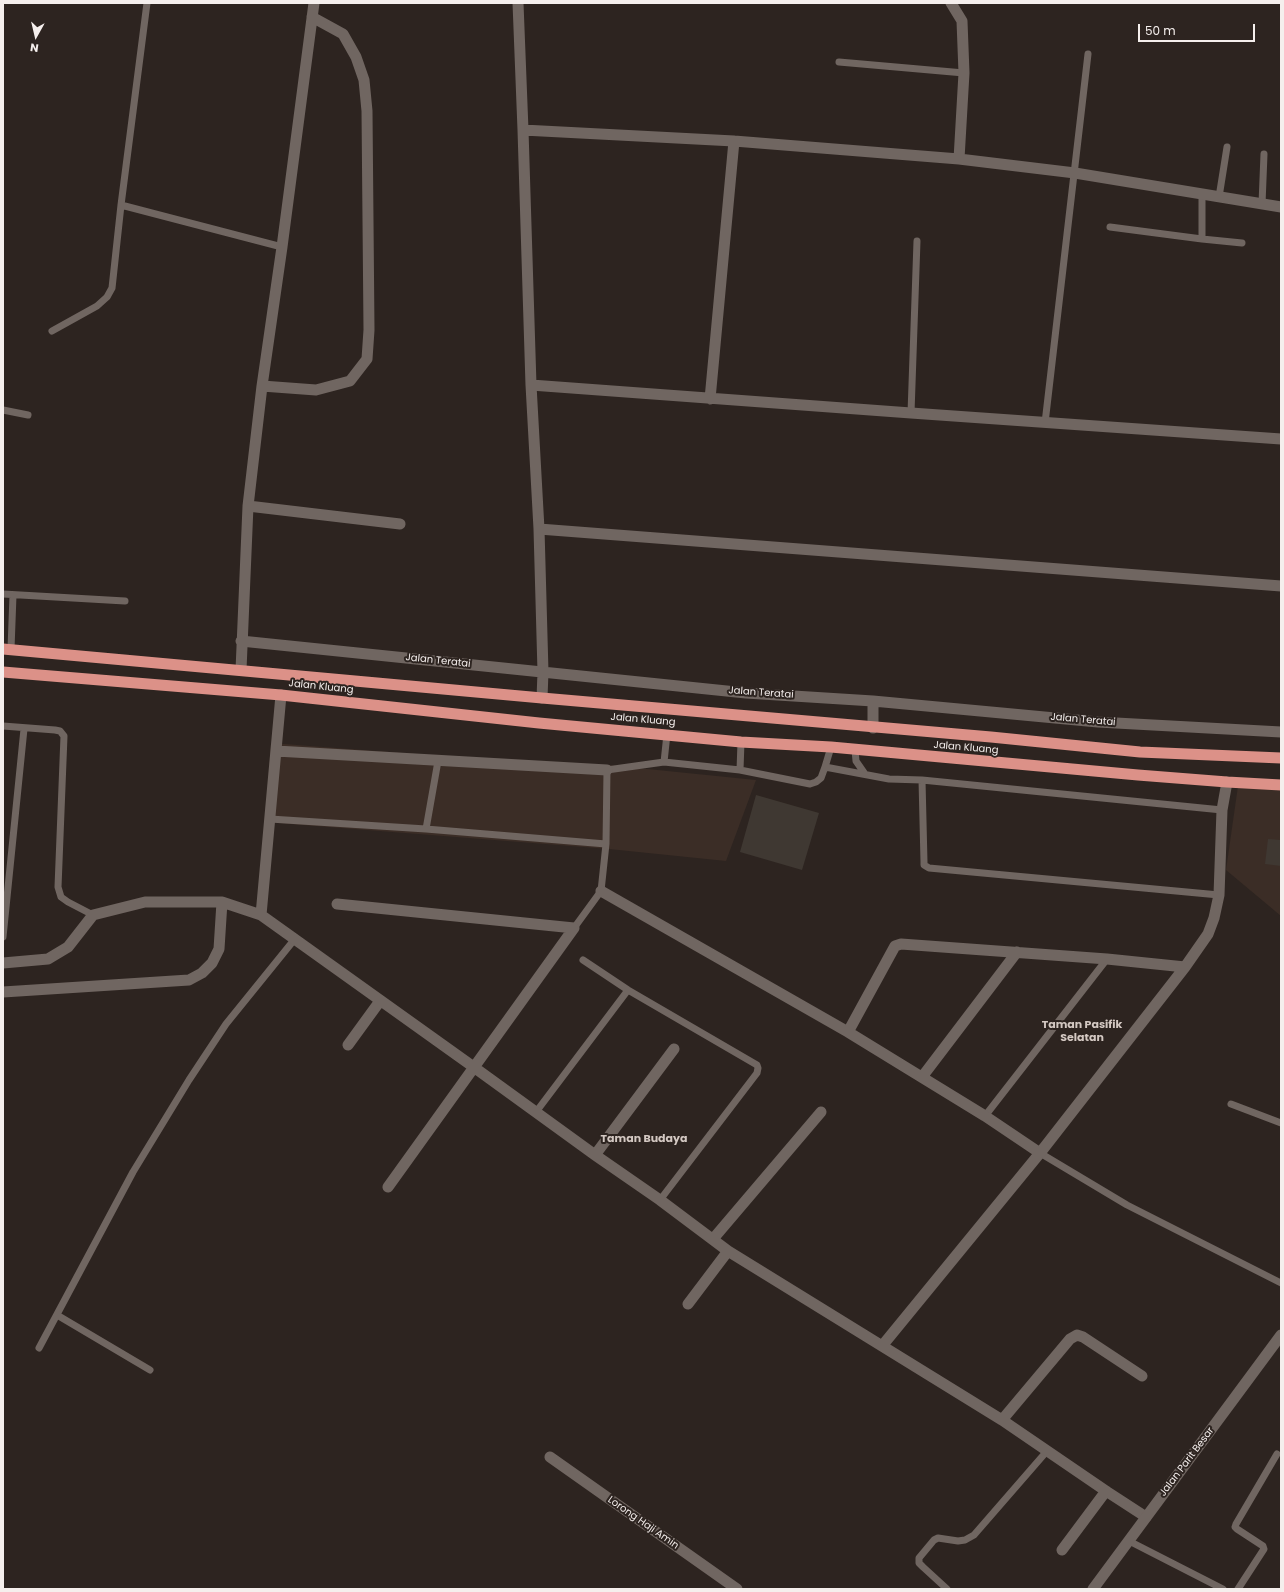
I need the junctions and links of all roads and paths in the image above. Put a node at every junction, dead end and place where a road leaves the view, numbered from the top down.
1 (147, 3) edge
2 (314, 3) edge
3 (518, 3) edge
4 (951, 3) edge
5 (312, 17) junction
6 (1088, 54) dead end
7 (839, 62) dead end
8 (964, 73) junction
9 (523, 130) junction
10 (734, 141) junction
11 (1227, 147) dead end
12 (1264, 154) dead end
13 (959, 158) junction
14 (1074, 173) junction
15 (1202, 195) junction
16 (1219, 197) junction
17 (1262, 204) junction
18 (121, 205) junction
19 (1281, 207) edge
20 (1110, 227) dead end
21 (1202, 239) junction
22 (917, 241) dead end
23 (1242, 243) dead end
24 (282, 248) junction
25 (52, 330) dead end
26 (531, 385) junction
27 (262, 386) junction
28 (710, 399) junction
29 (3, 410) edge
30 (911, 413) junction
31 (28, 415) dead end
32 (1045, 422) junction
33 (1281, 438) edge
34 (248, 506) junction
35 (400, 524) dead end
36 (539, 529) junction
37 (1281, 586) edge
38 (3, 594) edge
39 (13, 595) junction
40 (125, 601) dead end
41 (241, 642) junction
42 (7, 649) edge
43 (241, 670) junction
44 (3, 672) edge
45 (543, 672) junction
46 (281, 695) junction
47 (542, 698) junction
48 (873, 706) junction
49 (3, 726) edge
50 (873, 728) junction
51 (24, 729) junction
52 (1281, 732) edge
53 (667, 734) junction
54 (741, 742) junction
55 (830, 747) junction
56 (854, 750) junction
57 (276, 751) junction
58 (1281, 758) edge
59 (438, 761) junction
60 (664, 762) junction
61 (825, 767) junction
62 (607, 770) junction
63 (740, 770) junction
64 (865, 774) junction
65 (922, 780) junction
66 (1227, 782) junction
67 (1281, 785) edge
68 (1222, 810) junction
69 (270, 819) junction
70 (426, 829) junction
71 (606, 844) junction
72 (601, 891) junction
73 (1220, 895) junction
74 (222, 902) junction
75 (337, 904) dead end
76 (261, 915) junction
77 (93, 916) junction
78 (574, 928) junction
79 (3, 937) edge
80 (294, 940) junction
81 (1017, 952) junction
82 (1107, 959) junction
83 (583, 960) dead end
84 (3, 962) edge
85 (1186, 967) junction
86 (628, 990) junction
87 (3, 992) edge
88 (380, 1001) junction
89 (848, 1032) junction
90 (348, 1045) dead end
91 (674, 1049) dead end
92 (475, 1068) junction
93 (922, 1077) junction
94 (1231, 1104) dead end
95 (536, 1112) junction
96 (821, 1112) dead end
97 (985, 1116) junction
98 (1281, 1123) edge
99 (1040, 1153) junction
100 (595, 1155) junction
101 (388, 1188) dead end
102 (660, 1200) junction
103 (713, 1239) junction
104 (728, 1251) junction
105 (1281, 1283) edge
106 (688, 1304) dead end
107 (57, 1315) junction
108 (1281, 1335) edge
109 (882, 1346) junction
110 (39, 1348) dead end
111 (150, 1370) dead end
112 (1142, 1376) dead end
113 (1002, 1420) junction
114 (1047, 1451) junction
115 (1277, 1454) dead end
116 (550, 1457) dead end
117 (1106, 1491) junction
118 (1146, 1517) junction
119 (1134, 1543) junction
120 (1062, 1550) dead end
121 (737, 1589) edge
122 (947, 1589) edge
123 (1093, 1589) edge
124 (1223, 1589) edge
125 (1238, 1589) edge

1 - 18 lane
2 - 5 street
3 - 9 street
4 - 8 street
5 - 24 street
5 - 27 street
6 - 14 lane
7 - 8 lane
8 - 13 street
9 - 10 street
9 - 26 street
10 - 13 street
10 - 28 street
11 - 16 lane
12 - 17 lane
13 - 14 street
14 - 15 street
14 - 32 lane
15 - 16 street
15 - 21 lane
16 - 17 street
17 - 19 street
18 - 24 lane
18 - 25 lane
20 - 21 lane
21 - 23 lane
22 - 30 lane
24 - 27 street
26 - 28 street
26 - 36 street
27 - 34 street
28 - 30 street
29 - 31 lane
30 - 32 street
32 - 33 street
34 - 35 street
34 - 41 street
36 - 37 street
36 - 45 street
38 - 39 lane
39 - 40 lane
39 - 42 lane
41 - 43 street
41 - 45 street, Jalan Teratai
42 - 43 highway, Jalan Kluang
43 - 47 highway, Jalan Kluang
44 - 46 highway, Jalan Kluang
45 - 47 street
45 - 48 street, Jalan Teratai
46 - 53 highway, Jalan Kluang
46 - 57 street
47 - 50 highway, Jalan Kluang
48 - 50 street
48 - 52 street, Jalan Teratai
49 - 51 lane
50 - 58 highway, Jalan Kluang
51 - 77 lane
51 - 79 lane
53 - 54 highway, Jalan Kluang
53 - 60 lane
54 - 55 highway, Jalan Kluang
54 - 63 lane
55 - 56 highway, Jalan Kluang
55 - 61 lane
56 - 64 lane
56 - 66 highway, Jalan Kluang
57 - 59 street
57 - 69 street
59 - 62 street
59 - 70 lane
60 - 62 lane
60 - 63 lane
61 - 63 lane
61 - 64 lane
62 - 71 lane
64 - 65 lane
65 - 68 lane
65 - 73 lane
66 - 67 highway, Jalan Kluang
66 - 68 street
68 - 73 street
69 - 70 lane
69 - 76 street
70 - 71 lane
71 - 72 lane
72 - 78 lane
72 - 89 street
73 - 85 street
74 - 76 street
74 - 77 street
74 - 87 street
75 - 78 street
76 - 80 street
77 - 84 street
78 - 92 street
80 - 88 street
80 - 107 lane
81 - 82 street
81 - 89 street
81 - 93 street
82 - 85 street
82 - 97 lane
83 - 86 lane
85 - 99 street
86 - 95 lane
86 - 102 lane
88 - 90 street
88 - 92 street
89 - 93 street
91 - 100 street
92 - 95 street
92 - 101 street
93 - 97 street
94 - 98 lane
95 - 100 street
96 - 103 street
97 - 99 street
99 - 105 lane
99 - 109 street
100 - 102 street
102 - 103 street
103 - 104 street
104 - 106 street
104 - 109 street
107 - 110 lane
107 - 111 lane
108 - 118 street, Jalan Parit Besar
109 - 113 street
112 - 113 street
113 - 114 street
114 - 117 street
114 - 122 lane
115 - 125 lane
116 - 121 street, Lorong Haji Amin
117 - 118 street
117 - 120 street
118 - 119 street, Jalan Parit Besar
119 - 123 street, Jalan Parit Besar
119 - 124 lane

